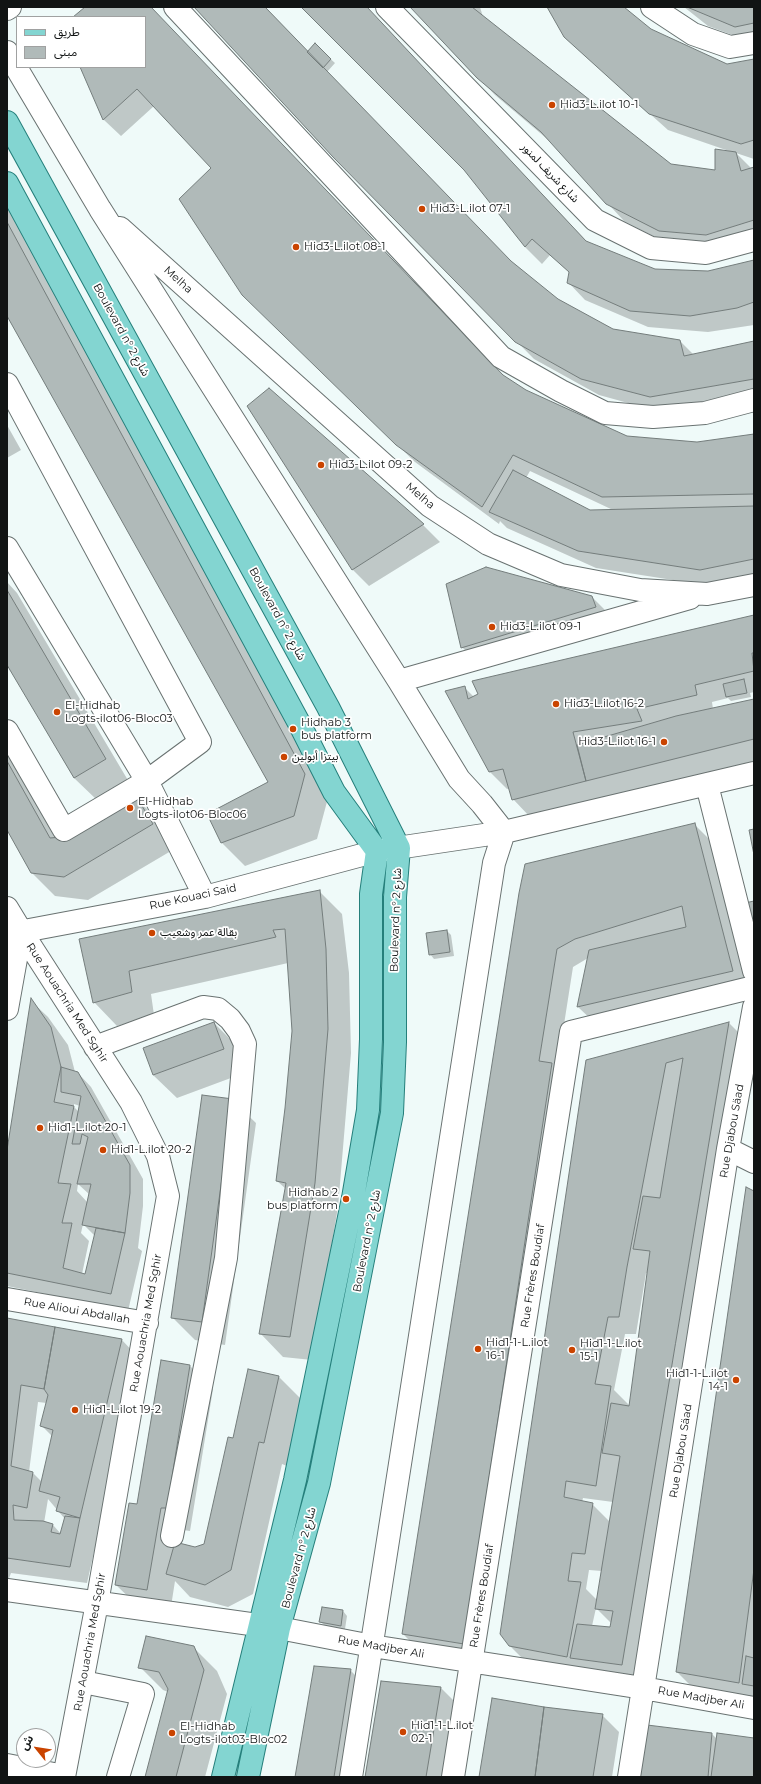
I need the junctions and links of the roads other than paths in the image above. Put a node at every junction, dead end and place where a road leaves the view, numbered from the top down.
1 (10, 7) edge
2 (175, 7) edge
3 (387, 7) edge
4 (652, 7) edge
5 (7, 9) edge
6 (754, 42) edge
7 (7, 52) edge
8 (16, 67) edge
9 (16, 68) edge
10 (7, 122) edge
11 (7, 183) edge
12 (100, 209) junction
13 (754, 240) edge
14 (7, 384) edge
15 (754, 400) edge
16 (7, 548) edge
17 (754, 586) edge
18 (707, 594) junction
19 (399, 681) junction
20 (7, 731) edge
21 (754, 773) edge
22 (147, 780) junction
23 (706, 785) junction
24 (504, 832) junction
25 (399, 848) junction
26 (377, 851) junction
27 (205, 897) junction
28 (7, 908) edge
29 (14, 933) edge
30 (754, 971) edge
31 (754, 987) edge
32 (754, 1007) edge
33 (7, 1009) edge
34 (95, 1047) junction
35 (746, 1095) edge
36 (728, 1149) junction
37 (754, 1162) edge
38 (7, 1299) edge
39 (147, 1323) junction
40 (172, 1536) dead end
41 (7, 1590) edge
42 (97, 1603) junction
43 (269, 1627) junction
44 (372, 1646) junction
45 (472, 1661) junction
46 (83, 1682) junction
47 (643, 1688) junction
48 (754, 1708) edge
49 (7, 1765) edge
50 (64, 1777) edge
51 (118, 1777) edge
52 (223, 1777) edge
53 (248, 1777) edge
54 (351, 1777) edge
55 (453, 1777) edge
56 (629, 1777) edge

1 - 5 street
2 - 15 street
3 - 13 street, شارع شريف لمنور
4 - 6 street
7 - 8 street
9 - 12 street
10 - 25 main road, Boulevard n° شارع 2
11 - 26 main road
12 - 18 street, Melha
12 - 19 street
14 - 22 street
16 - 22 street
17 - 18 street, Melha
18 - 19 street
19 - 24 street
20 - 22 street
21 - 23 street, Rue Kouaci Said
22 - 27 street
23 - 24 street, Rue Kouaci Said
23 - 30 street
24 - 25 street, Rue Kouaci Said
24 - 44 street
25 - 26 street, Rue Kouaci Said
25 - 43 main road, Boulevard n° شارع 2
26 - 27 street, Rue Kouaci Said
26 - 43 main road, Boulevard n° شارع 2
27 - 29 street, Rue Kouaci Said
28 - 29 street, Rue Aouachria Med Sghir
29 - 33 street
29 - 34 street, Rue Aouachria Med Sghir
31 - 45 street, Rue Frères Boudiaf
32 - 35 street, Rue Djabou Säad
34 - 39 street, Rue Aouachria Med Sghir
34 - 40 street
35 - 36 street, Rue Djabou Säad
36 - 37 street
36 - 47 street, Rue Djabou Säad
38 - 39 street, Rue Alioui Abdallah
39 - 42 street, Rue Aouachria Med Sghir
41 - 42 street, Rue Madjber Ali
42 - 43 street, Rue Madjber Ali
42 - 46 street, Rue Aouachria Med Sghir
43 - 44 street, Rue Madjber Ali
43 - 52 main road, Boulevard n° شارع 2
43 - 53 main road, Boulevard n° شارع 2
44 - 45 street, Rue Madjber Ali
44 - 54 street
45 - 47 street, Rue Madjber Ali
45 - 55 street, Rue Frères Boudiaf
46 - 50 street, Rue Aouachria Med Sghir
46 - 51 street
47 - 48 street, Rue Madjber Ali
47 - 56 street, Rue Djabou Säad
49 - 50 street

